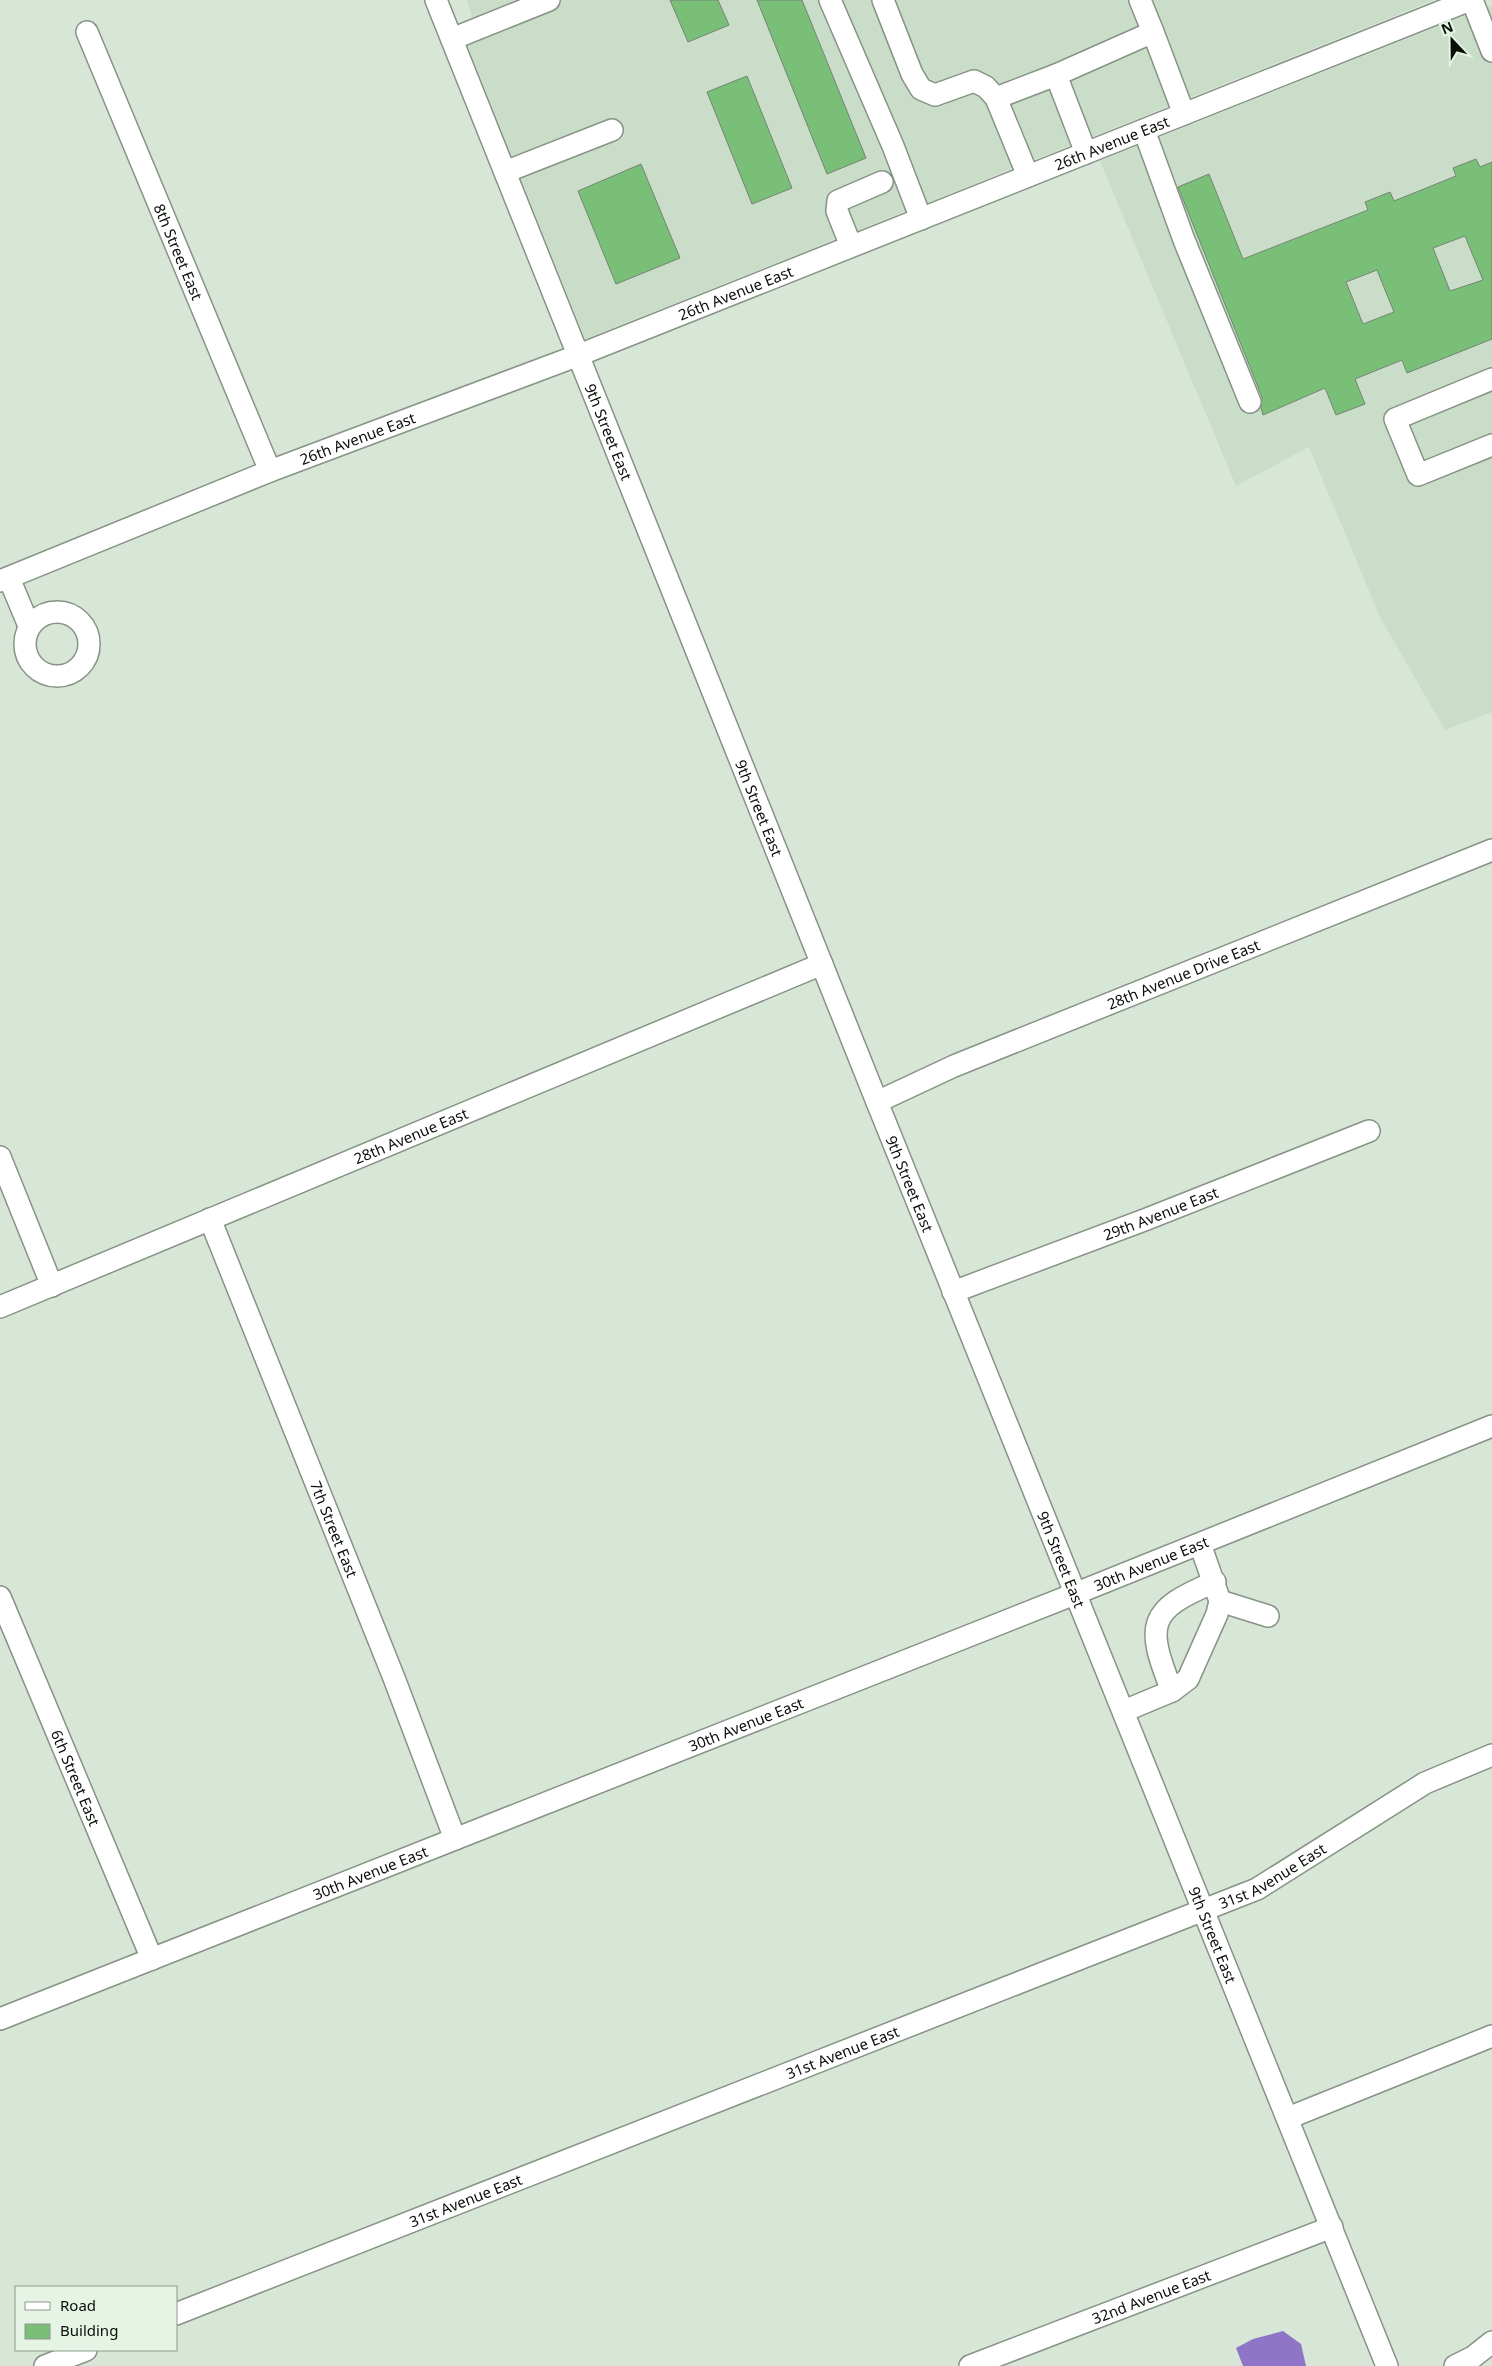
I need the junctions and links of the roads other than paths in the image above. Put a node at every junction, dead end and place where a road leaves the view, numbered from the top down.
1 (436, 0) edge
2 (549, 0) edge
3 (830, 0) edge
4 (883, 0) edge
5 (1140, 0) edge
6 (1471, 0) edge
7 (87, 32) dead end
8 (1153, 32) junction
9 (452, 39) junction
10 (1492, 51) edge
11 (1056, 75) junction
12 (996, 98) junction
13 (1184, 114) junction
14 (612, 130) dead end
15 (1144, 130) junction
16 (1086, 152) junction
17 (505, 172) junction
18 (1028, 176) junction
19 (882, 182) dead end
20 (921, 219) junction
21 (851, 246) junction
22 (579, 355) junction
23 (1492, 379) edge
24 (1250, 402) dead end
25 (1492, 445) edge
26 (270, 471) junction
27 (5, 579) edge
28 (29, 626) dead end
29 (1492, 850) edge
30 (822, 964) junction
31 (877, 1102) junction
32 (1369, 1131) dead end
33 (0, 1157) edge
34 (210, 1219) junction
35 (52, 1286) junction
36 (953, 1292) junction
37 (0, 1307) edge
38 (1492, 1426) edge
39 (1200, 1544) junction
40 (1217, 1592) junction
41 (1077, 1593) junction
42 (0, 1597) edge
43 (1268, 1616) dead end
44 (1172, 1691) junction
45 (1124, 1711) junction
46 (1492, 1755) edge
47 (455, 1839) junction
48 (1204, 1911) junction
49 (152, 1959) junction
50 (0, 2019) edge
51 (1492, 2036) edge
52 (1288, 2118) junction
53 (1332, 2227) junction
54 (178, 2313) edge
55 (1492, 2342) edge
56 (83, 2351) edge
57 (45, 2366) edge
58 (970, 2366) edge
59 (1387, 2366) edge
60 (1455, 2366) edge

1 - 9 street, 9th Street East
2 - 9 street
3 - 20 street
4 - 12 street
5 - 8 street
6 - 10 street
6 - 13 street, 26th Avenue East
7 - 26 street, 8th Street East
8 - 11 street
8 - 13 street
9 - 17 street, 9th Street East
11 - 12 street
11 - 16 street
12 - 18 street
13 - 15 street, 26th Avenue East
14 - 17 street
15 - 16 street, 26th Avenue East
15 - 24 street
16 - 18 street, 26th Avenue East
17 - 22 street, 9th Street East
18 - 20 street, 26th Avenue East
19 - 21 street
20 - 21 street, 26th Avenue East
21 - 22 street, 26th Avenue East
22 - 26 street, 26th Avenue East
22 - 30 street, 9th Street East
23 - 25 street
26 - 27 street, 26th Avenue East
27 - 28 street
29 - 31 street, 28th Avenue Drive East
30 - 31 street, 9th Street East
30 - 34 street, 28th Avenue East
31 - 36 street, 9th Street East
32 - 36 street, 29th Avenue East
33 - 35 street
34 - 35 street, 28th Avenue East
34 - 47 street, 7th Street East
35 - 37 street, 28th Avenue East
36 - 41 street, 9th Street East
38 - 39 street, 30th Avenue East
39 - 40 street
39 - 41 street, 30th Avenue East
40 - 43 street
40 - 44 street
40 - 44 street
41 - 45 street, 9th Street East
41 - 47 street, 30th Avenue East
42 - 49 street, 6th Street East
44 - 45 street
45 - 48 street, 9th Street East
46 - 48 street, 31st Avenue East
47 - 49 street, 30th Avenue East
48 - 52 street, 9th Street East
48 - 54 street, 31st Avenue East
49 - 50 street, 30th Avenue East
51 - 52 street
52 - 53 street, 9th Street East
53 - 58 street, 32nd Avenue East
53 - 59 street, 9th Street East
55 - 60 street
56 - 57 street

